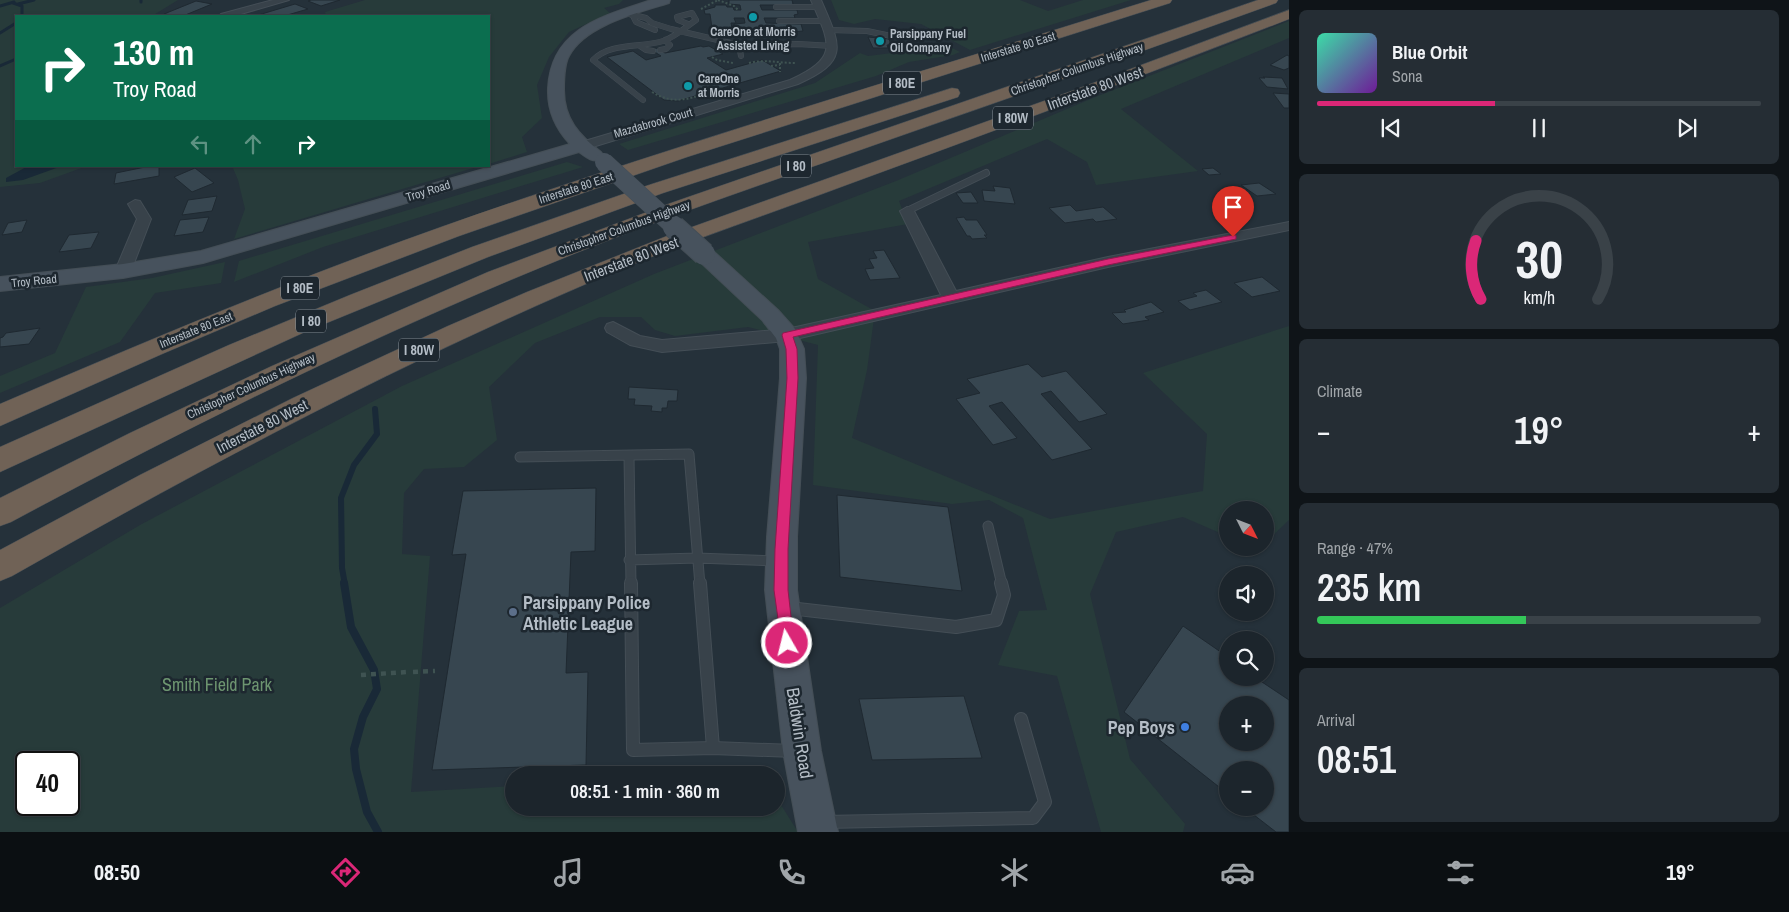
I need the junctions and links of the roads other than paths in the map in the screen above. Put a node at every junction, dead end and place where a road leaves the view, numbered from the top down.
1 (284, 0) edge
2 (664, 0) edge
3 (681, 0) edge
4 (1271, 0) edge
5 (1289, 1) edge
6 (818, 4) edge
7 (776, 7) dead end
8 (1183, 8) edge
9 (1289, 14) edge
10 (228, 15) edge
11 (629, 15) junction
12 (780, 21) dead end
13 (688, 24) dead end
14 (827, 26) junction
15 (679, 31) junction
16 (674, 34) junction
17 (890, 36) dead end
18 (714, 38) junction
19 (665, 40) junction
20 (739, 45) junction
21 (640, 46) junction
22 (833, 46) junction
23 (660, 50) dead end
24 (653, 51) dead end
25 (1072, 53) dead end
26 (740, 56) dead end
27 (971, 87) dead end
28 (643, 100) dead end
29 (582, 146) junction
30 (986, 173) dead end
31 (857, 175) junction
32 (136, 204) dead end
33 (907, 211) joint
34 (1289, 226) edge
35 (123, 271) junction
36 (0, 284) edge
37 (951, 298) junction
38 (613, 328) dead end
39 (787, 335) junction
40 (0, 416) edge
41 (629, 456) junction
42 (520, 457) dead end
43 (0, 460) edge
44 (0, 513) edge
45 (988, 526) dead end
46 (697, 558) junction
47 (629, 560) junction
48 (781, 561) junction
49 (0, 566) edge
50 (782, 607) junction
51 (1020, 719) dead end
52 (713, 748) junction
53 (802, 751) junction
54 (818, 827) edge

1 - 10 street
2 - 11 street
3 - 11 street
4 - 44 highway, Christopher Columbus Highway / I 80
5 - 31 highway
6 - 7 lane
6 - 14 street
8 - 25 highway, Christopher Columbus Highway
8 - 40 highway, Interstate 80 East / I 80E
9 - 31 highway, Interstate 80 West / I 80W
11 - 15 lane
11 - 16 lane
11 - 29 street
12 - 14 lane
13 - 15 lane
14 - 17 lane
14 - 22 street
15 - 16 lane
15 - 18 lane
16 - 18 lane
16 - 19 lane
18 - 20 lane
19 - 21 lane
19 - 23 lane
20 - 22 lane
20 - 26 lane
21 - 24 lane
21 - 28 lane
22 - 29 street, Mazdabrook Court
27 - 43 highway, Christopher Columbus Highway / I 80
29 - 35 street, Troy Road
29 - 39 street, bridge
30 - 33 lane
31 - 49 highway, Interstate 80 West / I 80W
32 - 35 street
33 - 37 street
34 - 37 street
35 - 36 street, Troy Road
37 - 39 street
38 - 39 street
39 - 48 street, Baldwin Road
41 - 42 lane
41 - 46 lane
41 - 47 lane
45 - 50 lane
46 - 47 lane
46 - 48 lane
46 - 52 lane
47 - 52 lane
48 - 50 street, Baldwin Road
50 - 53 street, Baldwin Road
51 - 54 lane
52 - 53 lane
53 - 54 street, Baldwin Road

